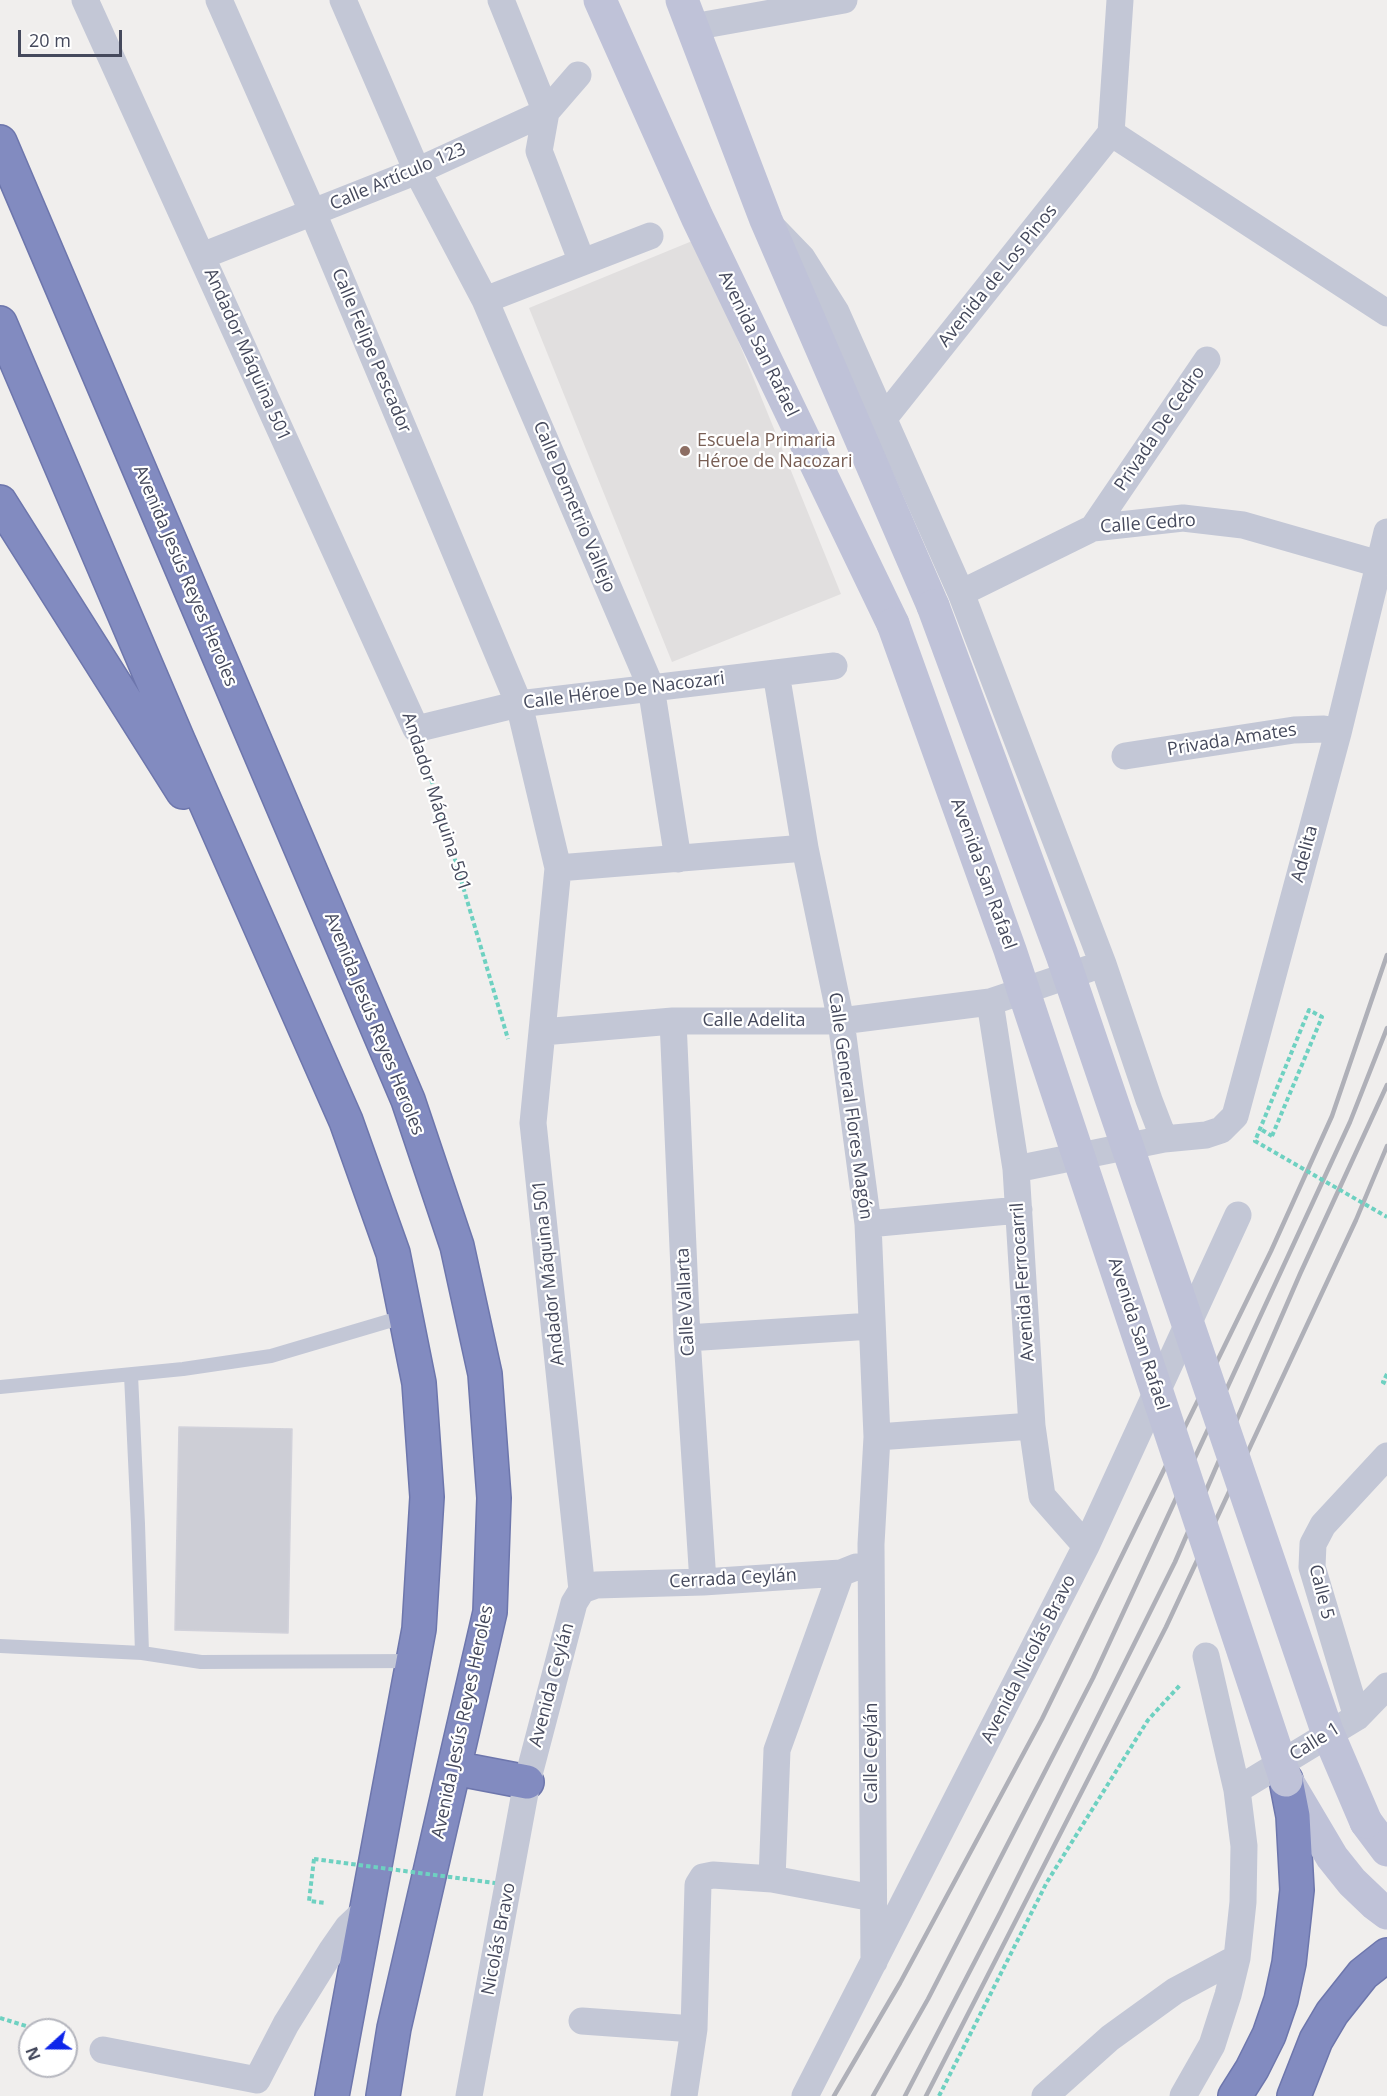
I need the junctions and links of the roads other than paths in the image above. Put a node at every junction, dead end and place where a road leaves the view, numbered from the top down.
1 (85, 0) edge
2 (219, 0) edge
3 (343, 0) edge
4 (501, 0) edge
5 (600, 0) edge
6 (844, 0) edge
7 (1120, 0) edge
8 (688, 14) edge
9 (578, 75) dead end
10 (546, 112) junction
11 (1111, 133) junction
12 (0, 142) edge
13 (417, 171) junction
14 (313, 213) junction
15 (766, 220) junction
16 (650, 236) dead end
17 (202, 256) junction
18 (582, 262) junction
19 (485, 300) junction
20 (1387, 312) edge
21 (0, 323) edge
22 (1207, 360) dead end
23 (884, 418) junction
24 (0, 502) edge
25 (1093, 528) junction
26 (1387, 532) edge
27 (1379, 564) junction
28 (947, 599) junction
29 (834, 666) dead end
30 (776, 673) junction
31 (651, 687) junction
32 (519, 704) junction
33 (416, 729) joint
34 (1338, 733) junction
35 (1125, 756) dead end
36 (805, 848) junction
37 (678, 859) junction
38 (558, 868) junction
39 (243, 887) junction
40 (1103, 964) junction
41 (990, 1002) junction
42 (673, 1021) junction
43 (841, 1021) junction
44 (542, 1032) junction
45 (1164, 1139) junction
46 (1016, 1169) junction
47 (1019, 1210) junction
48 (1238, 1215) dead end
49 (867, 1224) junction
50 (406, 1316) junction
51 (872, 1326) junction
52 (687, 1338) junction
53 (130, 1375) junction
54 (0, 1387) edge
55 (1032, 1426) junction
56 (877, 1437) junction
57 (1387, 1456) edge
58 (871, 1544) junction
59 (1086, 1546) junction
60 (841, 1573) junction
61 (703, 1582) junction
62 (582, 1590) junction
63 (0, 1646) edge
64 (142, 1653) junction
65 (1206, 1656) road end
66 (413, 1661) junction
67 (1387, 1686) edge
68 (1357, 1717) junction
69 (454, 1768) junction
70 (1286, 1780) junction
71 (526, 1782) junction
72 (1237, 1790) junction
73 (1387, 1850) edge
74 (772, 1879) junction
75 (873, 1898) junction
76 (367, 1909) junction
77 (1387, 1913) edge
78 (1387, 1955) edge
79 (1238, 1958) junction
80 (873, 1962) junction
81 (582, 2021) dead end
82 (694, 2029) junction
83 (103, 2050) dead end
84 (256, 2088) edge
85 (332, 2096) edge
86 (383, 2096) edge
87 (469, 2096) edge
88 (684, 2096) edge
89 (805, 2096) edge
90 (1045, 2096) edge
91 (1183, 2096) edge
92 (1234, 2096) edge
93 (1294, 2096) edge

1 - 17 street, Andador Máquina 501
2 - 14 street, Calle Felipe Pescador
3 - 13 street, Calle Demetrio Vallejo
4 - 10 street
5 - 70 main road, Avenida San Rafael, bridge
6 - 8 street
7 - 11 street
8 - 15 main road
9 - 10 street, Calle Artículo 123
10 - 13 street, Calle Artículo 123
10 - 18 street
11 - 20 street
11 - 23 street, Avenida de Los Pinos
12 - 69 highway, Avenida Jesús Reyes Heroles
13 - 14 street, Calle Artículo 123
13 - 19 street, Calle Demetrio Vallejo
14 - 17 street, Calle Artículo 123
14 - 32 street, Calle Felipe Pescador
15 - 23 street
15 - 28 main road
16 - 18 street
17 - 33 street, Andador Máquina 501
18 - 19 street
19 - 31 street, Calle Demetrio Vallejo
21 - 39 highway
22 - 25 street, Privada De Cedro
23 - 28 street
24 - 39 highway
25 - 27 street, Calle Cedro
25 - 28 street, Calle Cedro
26 - 27 street, Adelita
27 - 34 street, Adelita
28 - 40 street
28 - 73 main road, bridge
29 - 30 street, Calle Héroe De Nacozari
30 - 31 street, Calle Héroe De Nacozari
30 - 36 street, Calle General Flores Magón
31 - 32 street, Calle Héroe De Nacozari
31 - 37 street, Calle Demetrio Vallejo
32 - 33 street, Calle Héroe De Nacozari
32 - 38 street, Calle Felipe Pescador
34 - 35 street, Privada Amates
34 - 45 street, Adelita
36 - 37 street
36 - 43 street, Calle General Flores Magón
37 - 38 street
38 - 44 street, Andador Máquina 501
39 - 50 highway
40 - 41 street, Calle Adelita
40 - 45 street
41 - 43 street, Calle Adelita
41 - 46 street, Avenida Ferrocarril
42 - 43 street, Calle Adelita
42 - 44 street, Calle Adelita
42 - 52 street, Calle Vallarta
43 - 49 street, Calle General Flores Magón
44 - 62 street, Andador Máquina 501
45 - 46 street
46 - 47 street, Avenida Ferrocarril
47 - 49 street
47 - 55 street, Avenida Ferrocarril
48 - 59 street, Avenida Nicolás Bravo
49 - 51 street, Calle General Flores Magón
50 - 53 lane
50 - 66 highway
51 - 52 street
51 - 56 street, Calle General Flores Magón
52 - 61 street, Calle Vallarta
53 - 54 lane
53 - 64 lane
55 - 56 street
55 - 59 street, Avenida Ferrocarril
56 - 58 street, Calle General Flores Magón
57 - 68 street, Calle 5
58 - 60 street
58 - 75 street, Calle Ceylán
59 - 80 street, Avenida Nicolás Bravo
60 - 61 street, Cerrada Ceylán
60 - 74 street
61 - 62 street, Cerrada Ceylán
62 - 71 street, Avenida Ceylán
63 - 64 lane
64 - 66 lane
65 - 72 street
66 - 76 highway
67 - 68 street, Calle 1
68 - 72 street, Calle 1
69 - 71 highway
69 - 86 highway, Avenida Jesús Reyes Heroles
70 - 77 main road, Avenida San Rafael
70 - 92 highway
71 - 87 street, Nicolás Bravo
72 - 79 street
74 - 75 street
74 - 82 street
75 - 80 street, Calle Ceylán
76 - 84 street
76 - 85 highway
78 - 93 highway
79 - 90 street
79 - 91 street
80 - 89 street, Avenida Nicolás Bravo
81 - 82 street
82 - 88 street
83 - 84 street

